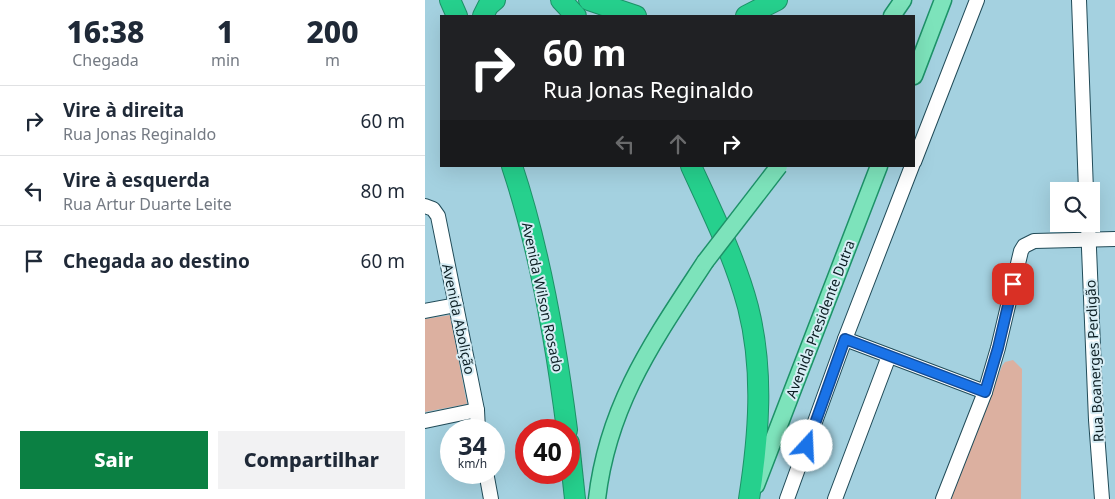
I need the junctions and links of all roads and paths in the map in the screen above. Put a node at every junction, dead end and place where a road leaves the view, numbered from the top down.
1 (450, 0) edge
2 (495, 0) edge
3 (561, 0) edge
4 (589, 0) edge
5 (777, 0) edge
6 (903, 0) edge
7 (943, 0) edge
8 (977, 0) edge
9 (1079, 0) edge
10 (457, 15) edge
11 (484, 15) edge
12 (575, 15) edge
13 (633, 15) edge
14 (748, 15) edge
15 (893, 15) edge
16 (915, 73) edge
17 (915, 159) edge
18 (512, 167) edge
19 (691, 167) edge
20 (778, 167) edge
21 (879, 167) edge
22 (912, 167) edge
23 (1086, 182) edge
24 (429, 207) edge
25 (1088, 232) edge
26 (1115, 239) edge
27 (1088, 240) junction
28 (456, 305) junction
29 (425, 311) edge
30 (845, 339) junction
31 (889, 356) junction
32 (985, 392) junction
33 (477, 410) junction
34 (477, 419) edge
35 (566, 419) edge
36 (425, 421) edge
37 (488, 484) edge
38 (491, 499) edge
39 (597, 499) edge
40 (750, 499) edge
41 (787, 499) edge
42 (835, 499) edge
43 (943, 499) edge
44 (1102, 499) edge

1 - 10 highway
2 - 11 highway
3 - 12 highway
4 - 13 highway
5 - 14 highway
6 - 15 main road
7 - 16 main road
8 - 17 street
9 - 23 street
18 - 35 highway, Avenida Wilson Rosado
19 - 40 highway
20 - 39 main road, bridge
21 - 40 main road, Avenida Presidente Dutra
22 - 30 street
24 - 28 street, Avenida Abolição
25 - 27 street, Rua Boanerges Perdigão
26 - 27 street
27 - 32 street
27 - 44 street, Rua Boanerges Perdigão
28 - 29 street
28 - 33 street, Avenida Abolição
30 - 31 street
30 - 41 street
31 - 32 street
31 - 42 street
32 - 43 street
33 - 34 street, Avenida Abolição
33 - 36 street
37 - 38 street

